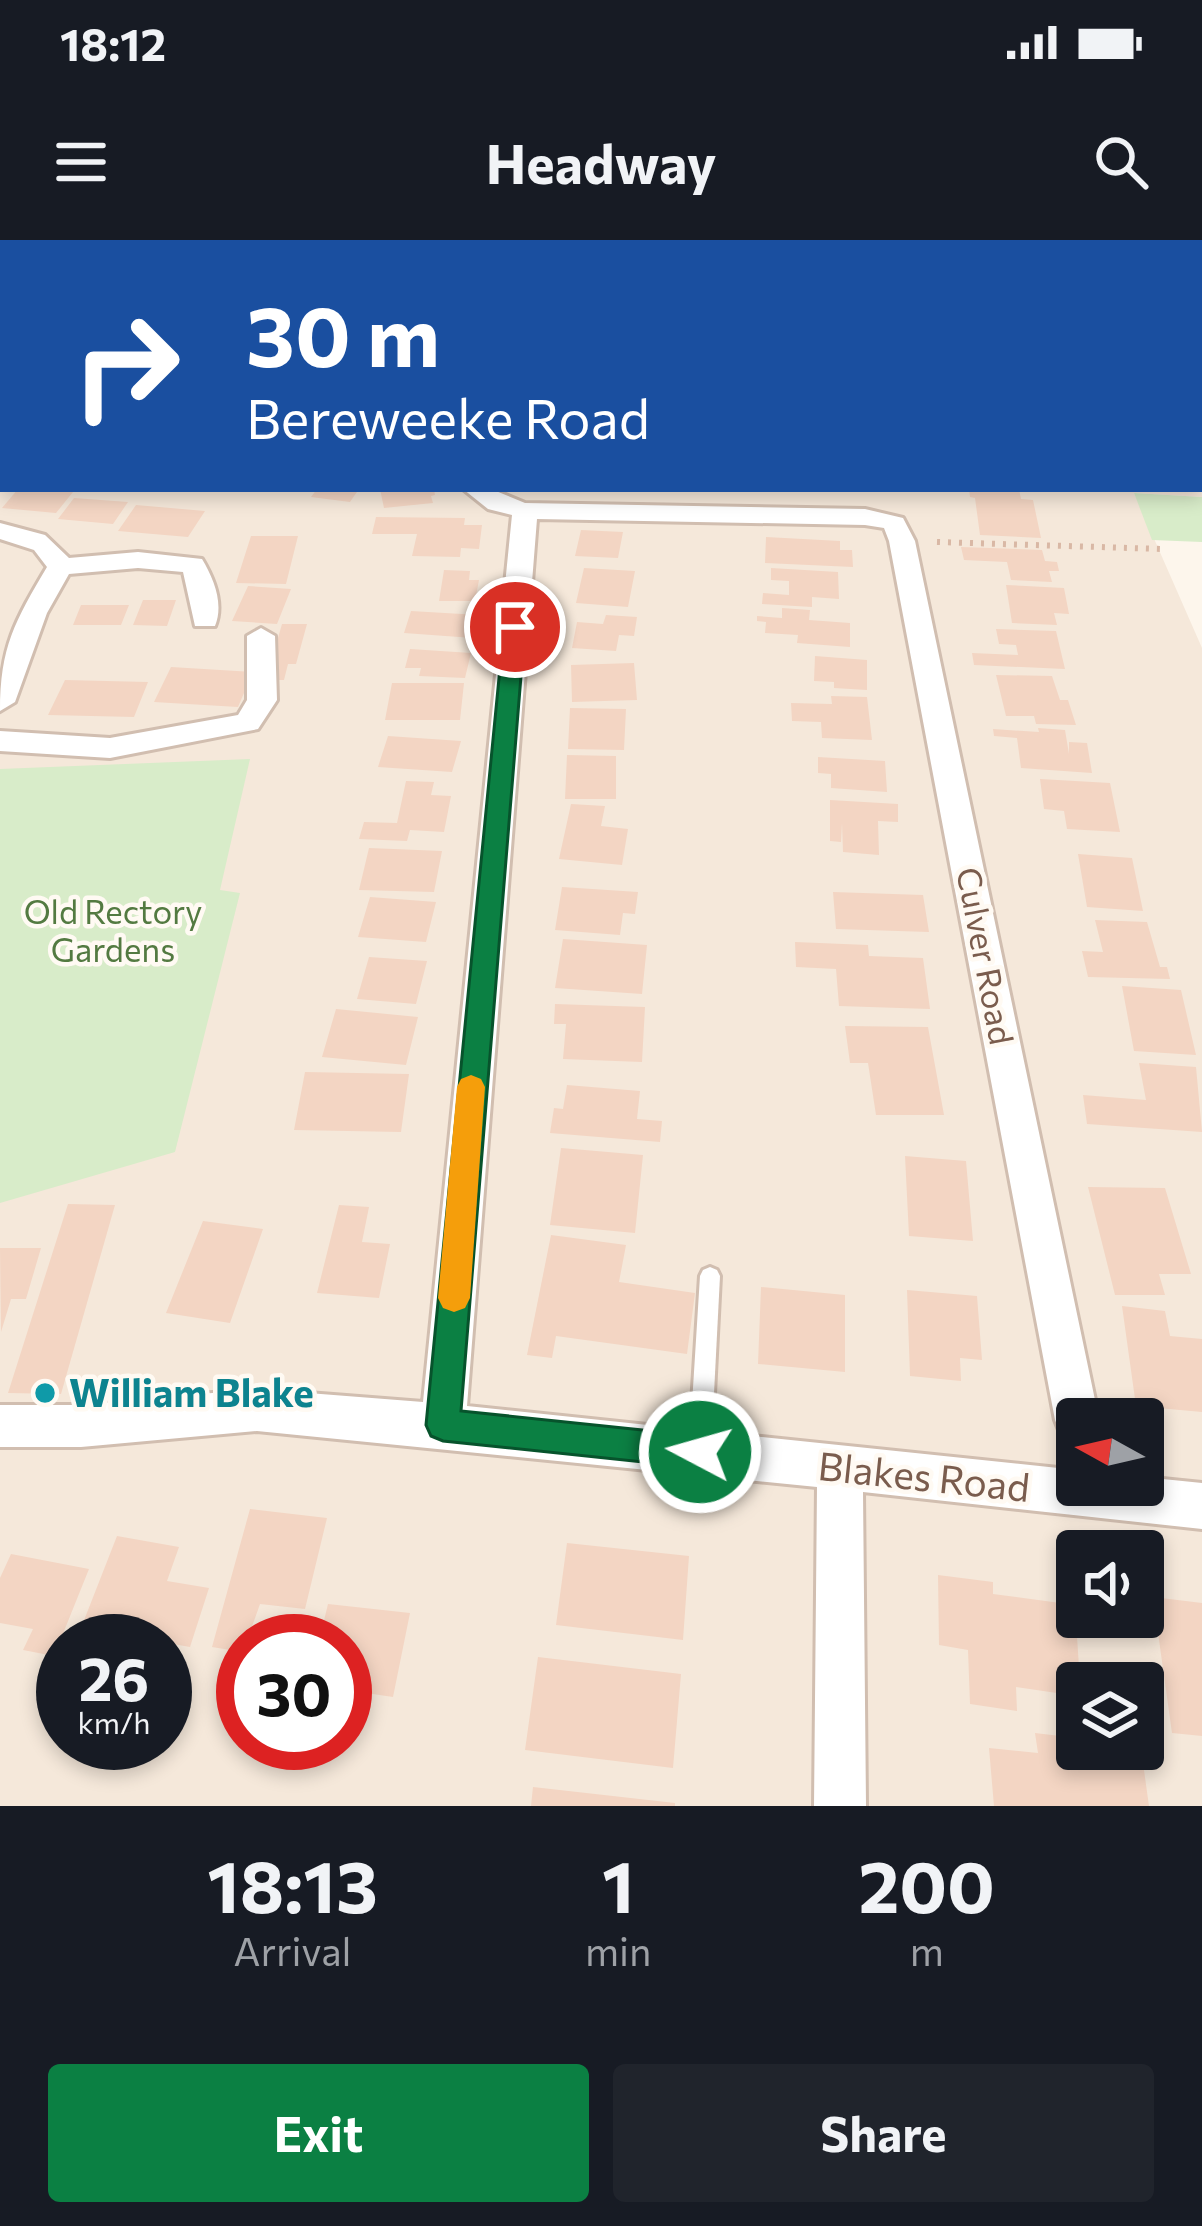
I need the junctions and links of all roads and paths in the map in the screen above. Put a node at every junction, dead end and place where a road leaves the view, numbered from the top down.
1 (479, 492) edge
2 (525, 512) junction
3 (0, 531) edge
4 (207, 539) dead end
5 (902, 542) junction
6 (1163, 549) dead end
7 (182, 564) junction
8 (60, 567) junction
9 (205, 620) dead end
10 (261, 636) dead end
11 (0, 702) edge
12 (0, 742) edge
13 (710, 1276) dead end
14 (1073, 1398) edge
15 (443, 1425) junction
16 (0, 1426) edge
17 (700, 1452) junction
18 (840, 1469) junction
19 (1056, 1487) edge
20 (1164, 1500) edge
21 (1202, 1506) edge
22 (840, 1806) edge

1 - 2 street
2 - 5 street
2 - 15 street
3 - 8 street
4 - 7 street
5 - 6 path
5 - 14 street, Culver Road
7 - 8 street
7 - 9 street
8 - 11 street
10 - 12 street
13 - 17 lane
15 - 16 street, Blakes Road
15 - 17 street, Blakes Road
17 - 18 street, Blakes Road
18 - 19 street, Blakes Road
18 - 22 street
20 - 21 street, Blakes Road

